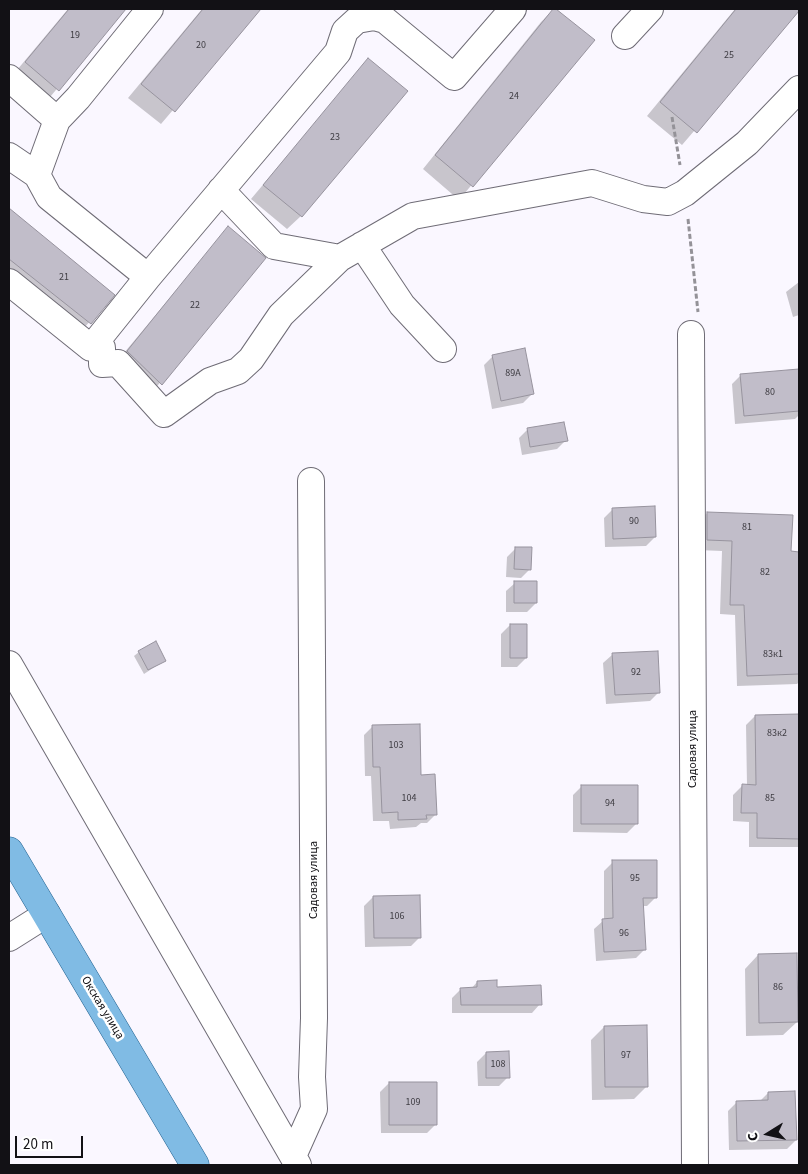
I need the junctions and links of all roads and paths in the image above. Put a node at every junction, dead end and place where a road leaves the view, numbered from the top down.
1 (150, 9) edge
2 (513, 9) edge
3 (650, 9) edge
4 (378, 13) edge
5 (625, 36) dead end
6 (9, 78) edge
7 (799, 89) edge
8 (672, 117) dead end
9 (57, 120) junction
10 (9, 156) edge
11 (37, 174) junction
12 (221, 190) junction
13 (685, 193) junction
14 (351, 252) junction
15 (148, 277) junction
16 (9, 282) edge
17 (691, 334) joint
18 (91, 348) junction
19 (443, 349) dead end
20 (311, 481) dead end
21 (9, 664) edge
22 (9, 851) edge
23 (47, 914) junction
24 (9, 938) edge
25 (296, 1160) edge
26 (196, 1165) edge
27 (695, 1165) edge

1 - 9 street
2 - 4 street
3 - 5 street
4 - 12 street
6 - 9 street
7 - 13 street
8 - 13 path
9 - 11 street
10 - 11 street
11 - 15 street
12 - 14 street
12 - 15 street
13 - 14 street
13 - 17 path
14 - 18 street
14 - 19 street
15 - 18 street
16 - 18 street
17 - 27 street, Садовая улица
20 - 25 street, Садовая улица
21 - 25 street
22 - 23 main road, Окская улица
23 - 24 street
23 - 26 main road, Окская улица

